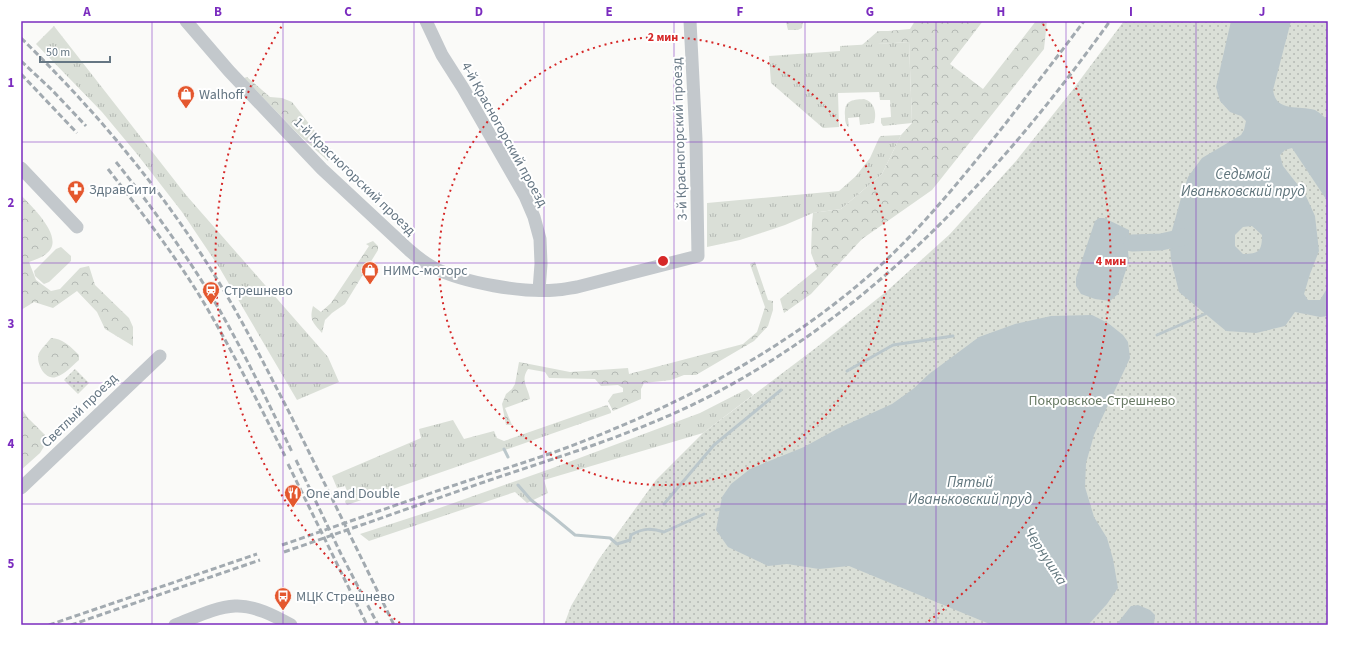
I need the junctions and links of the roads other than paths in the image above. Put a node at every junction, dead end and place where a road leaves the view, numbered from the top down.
1 (186, 21) edge
2 (426, 21) edge
3 (690, 21) edge
4 (21, 168) edge
5 (76, 227) dead end
6 (698, 256) joint
7 (539, 290) junction
8 (160, 356) dead end
9 (21, 488) edge
10 (175, 625) edge
11 (291, 625) edge

1 - 7 street, 1-й Красногорский проезд
2 - 7 street, 4-й Красногорский проезд
3 - 6 street, 3-й Красногорский проезд
4 - 5 street
6 - 7 street, 1-й Красногорский проезд
8 - 9 street, Светлый проезд
10 - 11 street

